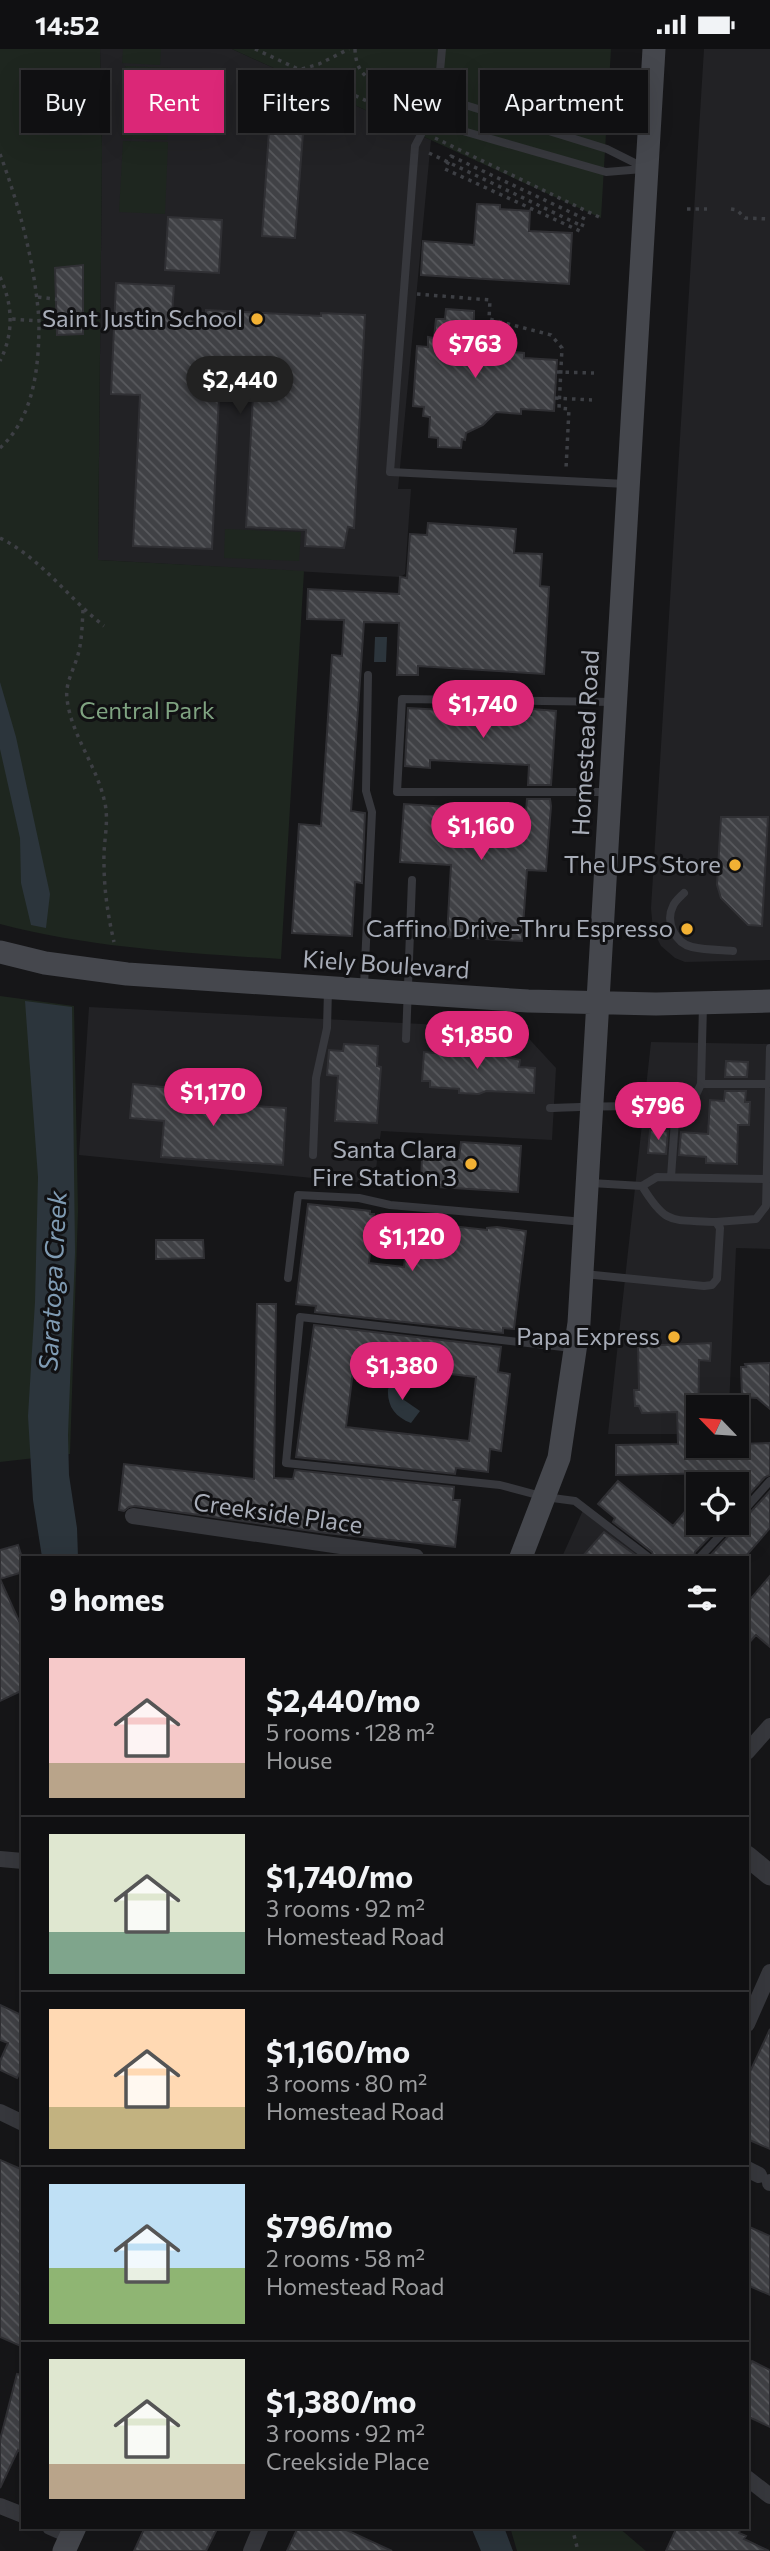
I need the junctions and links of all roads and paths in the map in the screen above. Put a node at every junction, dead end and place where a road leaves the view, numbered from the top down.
1 (349, 49) edge
2 (355, 49) edge
3 (442, 49) edge
4 (654, 49) edge
5 (300, 70) dead end
6 (440, 70) edge
7 (368, 78) edge
8 (466, 105) edge
9 (466, 132) edge
10 (422, 133) edge
11 (415, 146) junction
12 (0, 154) edge
13 (449, 162) junction
14 (646, 169) junction
15 (687, 209) dead end
16 (707, 209) dead end
17 (731, 209) dead end
18 (770, 219) edge
19 (0, 277) edge
20 (404, 293) junction
21 (38, 297) junction
22 (62, 300) dead end
23 (12, 319) junction
24 (40, 321) junction
25 (0, 361) edge
26 (559, 372) junction
27 (594, 373) dead end
28 (557, 398) junction
29 (592, 400) dead end
30 (0, 448) edge
31 (565, 481) junction
32 (628, 484) junction
33 (0, 538) edge
34 (83, 610) junction
35 (104, 626) dead end
36 (368, 675) dead end
37 (615, 702) junction
38 (610, 792) junction
39 (412, 880) dead end
40 (684, 893) dead end
41 (114, 942) dead end
42 (733, 951) dead end
43 (0, 952) edge
44 (328, 987) junction
45 (364, 989) junction
46 (407, 993) junction
47 (770, 1001) edge
48 (703, 1002) junction
49 (596, 1003) junction
50 (406, 1039) dead end
51 (770, 1048) edge
52 (701, 1084) junction
53 (768, 1084) junction
54 (550, 1108) dead end
55 (590, 1109) junction
56 (671, 1114) junction
57 (313, 1155) dead end
58 (671, 1177) junction
59 (767, 1179) junction
60 (586, 1183) junction
61 (642, 1186) junction
62 (584, 1222) junction
63 (716, 1222) junction
64 (581, 1273) junction
65 (288, 1278) dead end
66 (576, 1348) junction
67 (770, 1481) edge
68 (545, 1497) junction
69 (749, 1505) edge
70 (133, 1516) dead end
71 (721, 1535) edge
72 (409, 1556) edge
73 (521, 1556) edge
74 (647, 1556) edge
75 (701, 1556) edge
76 (770, 1726) edge
77 (749, 1750) edge
78 (749, 1858) edge
79 (0, 1859) edge
80 (21, 1861) edge
81 (770, 1875) edge
82 (770, 1972) edge
83 (749, 2019) edge
84 (0, 2112) edge
85 (21, 2122) edge
86 (749, 2480) edge
87 (770, 2496) edge
88 (0, 2506) edge
89 (21, 2514) edge
90 (260, 2529) edge
91 (572, 2529) edge
92 (251, 2551) edge
93 (578, 2551) edge

1 - 5 path
2 - 7 path
3 - 6 lane
4 - 14 main road, Homestead Road
8 - 14 lane
9 - 14 lane
10 - 11 lane
11 - 13 path
11 - 20 lane
12 - 21 path
13 - 13 path
14 - 32 main road, Homestead Road
15 - 16 path
17 - 18 path
19 - 23 path
20 - 26 path
20 - 31 lane
21 - 22 path
21 - 24 path
23 - 24 path
23 - 25 path
24 - 30 path
26 - 27 path
26 - 28 path
28 - 29 path
28 - 31 path
31 - 32 lane
32 - 37 main road, Homestead Road
33 - 34 path
34 - 35 path
34 - 41 path
36 - 45 lane
37 - 38 main road, Homestead Road
37 - 38 lane
38 - 49 main road, Homestead Road
39 - 46 lane
40 - 42 lane
43 - 44 main road, Kiely Boulevard
44 - 45 main road, Kiely Boulevard
44 - 57 lane
45 - 46 main road, Kiely Boulevard
46 - 49 main road, Kiely Boulevard
46 - 50 lane
47 - 48 main road, Kiely Boulevard
48 - 49 main road, Kiely Boulevard
48 - 52 lane
49 - 55 main road, Homestead Road
51 - 53 lane
52 - 53 lane
52 - 56 lane
53 - 59 lane
54 - 55 lane
55 - 56 lane
55 - 60 main road, Homestead Road
56 - 58 lane
58 - 59 lane
58 - 61 lane
59 - 63 lane
60 - 61 lane
60 - 62 main road, Homestead Road
61 - 63 lane
62 - 64 main road, Homestead Road
62 - 65 lane
63 - 64 lane
64 - 66 main road, Homestead Road
66 - 68 main road, Homestead Road
66 - 68 lane
67 - 69 lane
68 - 73 main road, Homestead Road
68 - 74 lane
70 - 72 street, Creekside Place
71 - 75 lane
76 - 77 street
78 - 81 street
79 - 80 street
82 - 83 street
84 - 85 street
86 - 87 street
88 - 89 street
90 - 92 street
91 - 93 path

